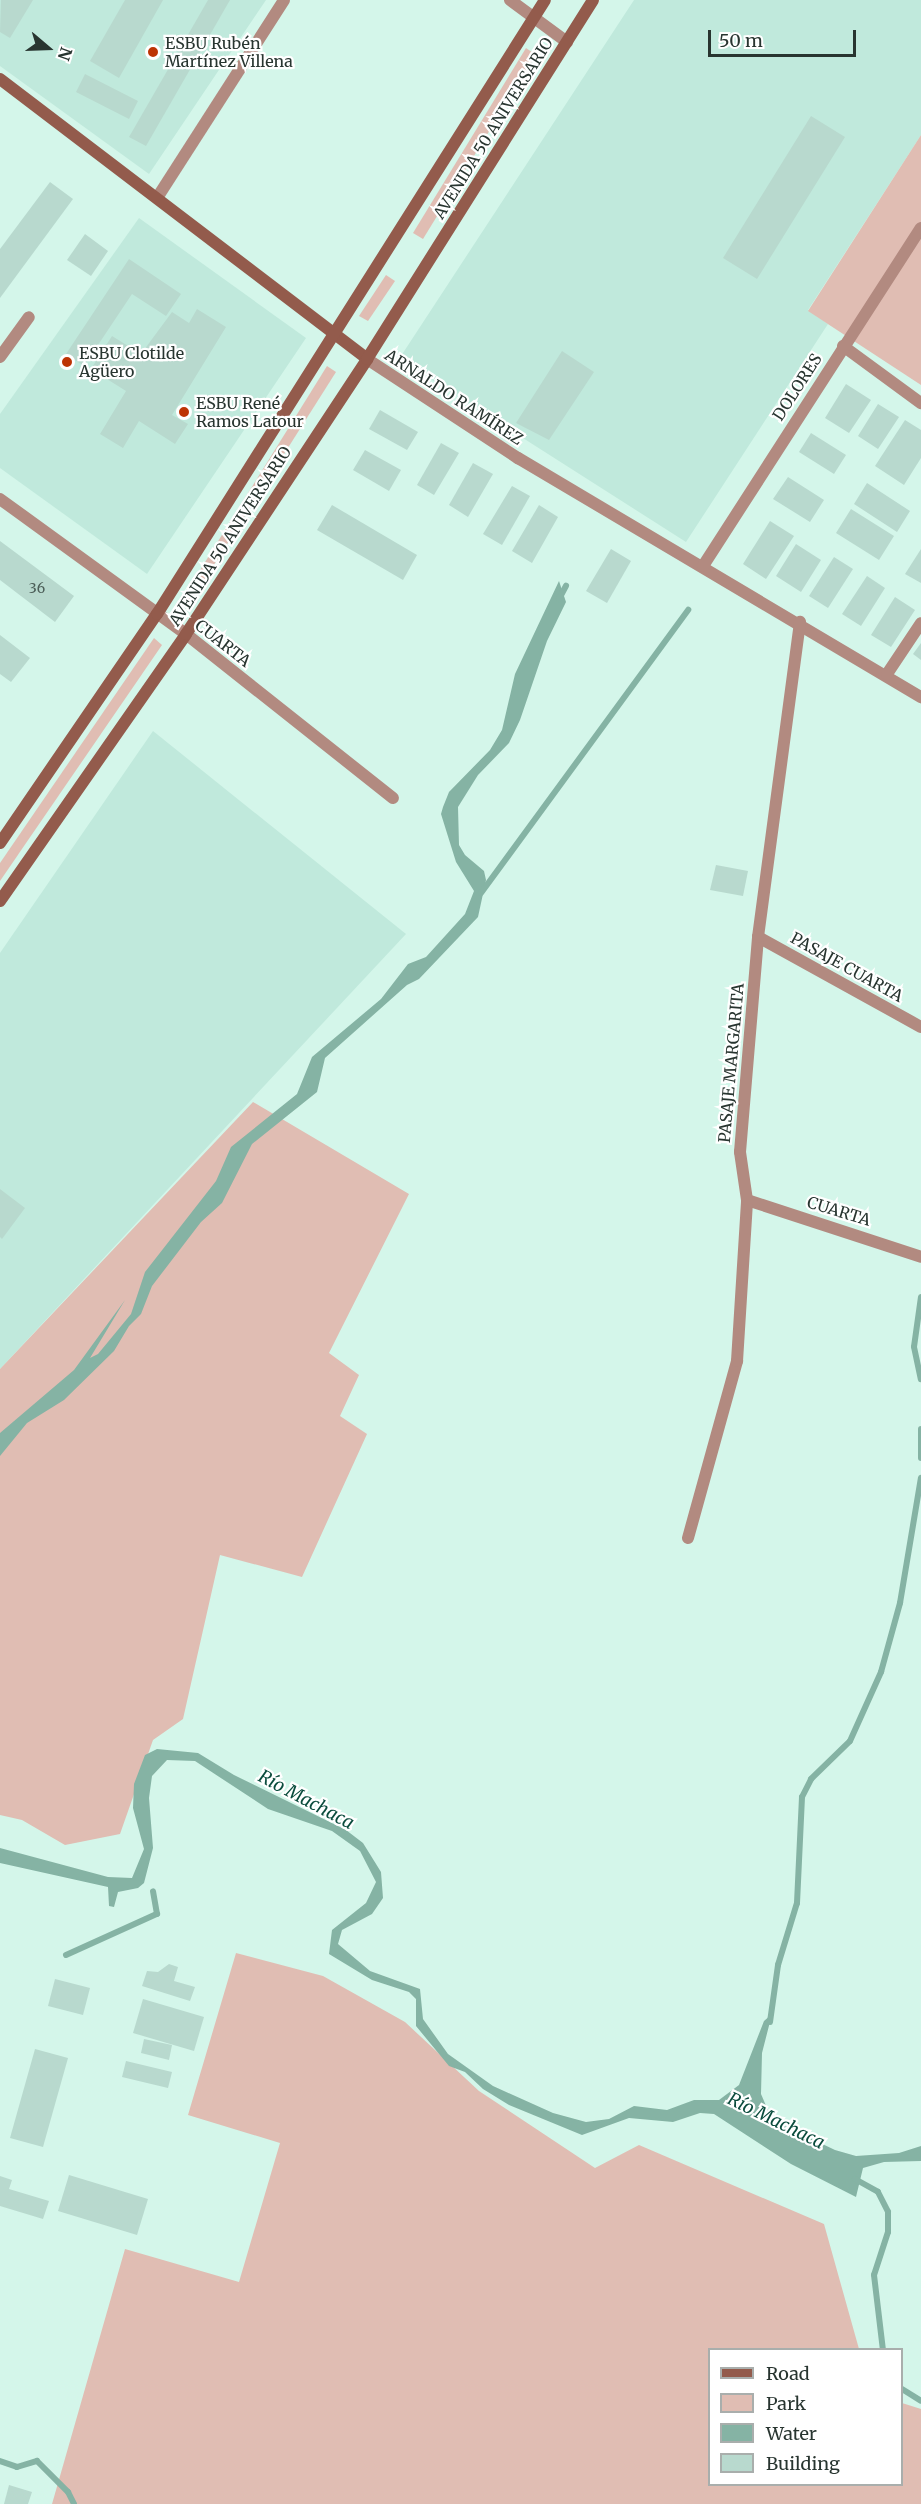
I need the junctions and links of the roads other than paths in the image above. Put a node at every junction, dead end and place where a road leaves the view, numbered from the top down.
1 (284, 0) edge
2 (510, 0) edge
3 (545, 0) edge
4 (593, 0) edge
5 (534, 18) junction
6 (567, 42) junction
7 (0, 79) edge
8 (157, 198) junction
9 (921, 228) edge
10 (29, 317) dead end
11 (334, 335) junction
12 (843, 346) junction
13 (0, 357) edge
14 (367, 359) junction
15 (921, 404) edge
16 (0, 499) edge
17 (702, 566) junction
18 (157, 614) junction
19 (800, 622) junction
20 (921, 623) edge
21 (186, 634) junction
22 (887, 674) junction
23 (921, 697) edge
24 (393, 798) dead end
25 (0, 843) edge
26 (0, 902) edge
27 (758, 936) junction
28 (921, 1027) edge
29 (747, 1200) junction
30 (921, 1257) edge
31 (688, 1538) dead end

1 - 8 street
2 - 5 street
3 - 5 main road, AVENIDA 50 ANIVERSARIO
4 - 6 main road, AVENIDA 50 ANIVERSARIO
5 - 6 street
5 - 11 main road, AVENIDA 50 ANIVERSARIO
6 - 14 main road, AVENIDA 50 ANIVERSARIO
7 - 8 main road, ARNALDO RAMÍREZ
8 - 11 main road, ARNALDO RAMÍREZ
9 - 12 street, DOLORES
10 - 13 street
11 - 14 main road, ARNALDO RAMÍREZ
11 - 18 main road, AVENIDA 50 ANIVERSARIO
12 - 15 street
12 - 17 street, DOLORES
14 - 17 street, ARNALDO RAMÍREZ
14 - 21 main road, AVENIDA 50 ANIVERSARIO
16 - 18 street, CUARTA
17 - 19 street, ARNALDO RAMÍREZ
18 - 21 street, CUARTA
18 - 25 main road, AVENIDA 50 ANIVERSARIO
19 - 22 street, ARNALDO RAMÍREZ
19 - 27 street, PASAJE MARGARITA
20 - 22 street
21 - 24 street, CUARTA
21 - 26 main road, AVENIDA 50 ANIVERSARIO
22 - 23 street, ARNALDO RAMÍREZ
27 - 28 street, PASAJE CUARTA
27 - 29 street, PASAJE MARGARITA
29 - 30 street, CUARTA
29 - 31 street, PASAJE MARGARITA

